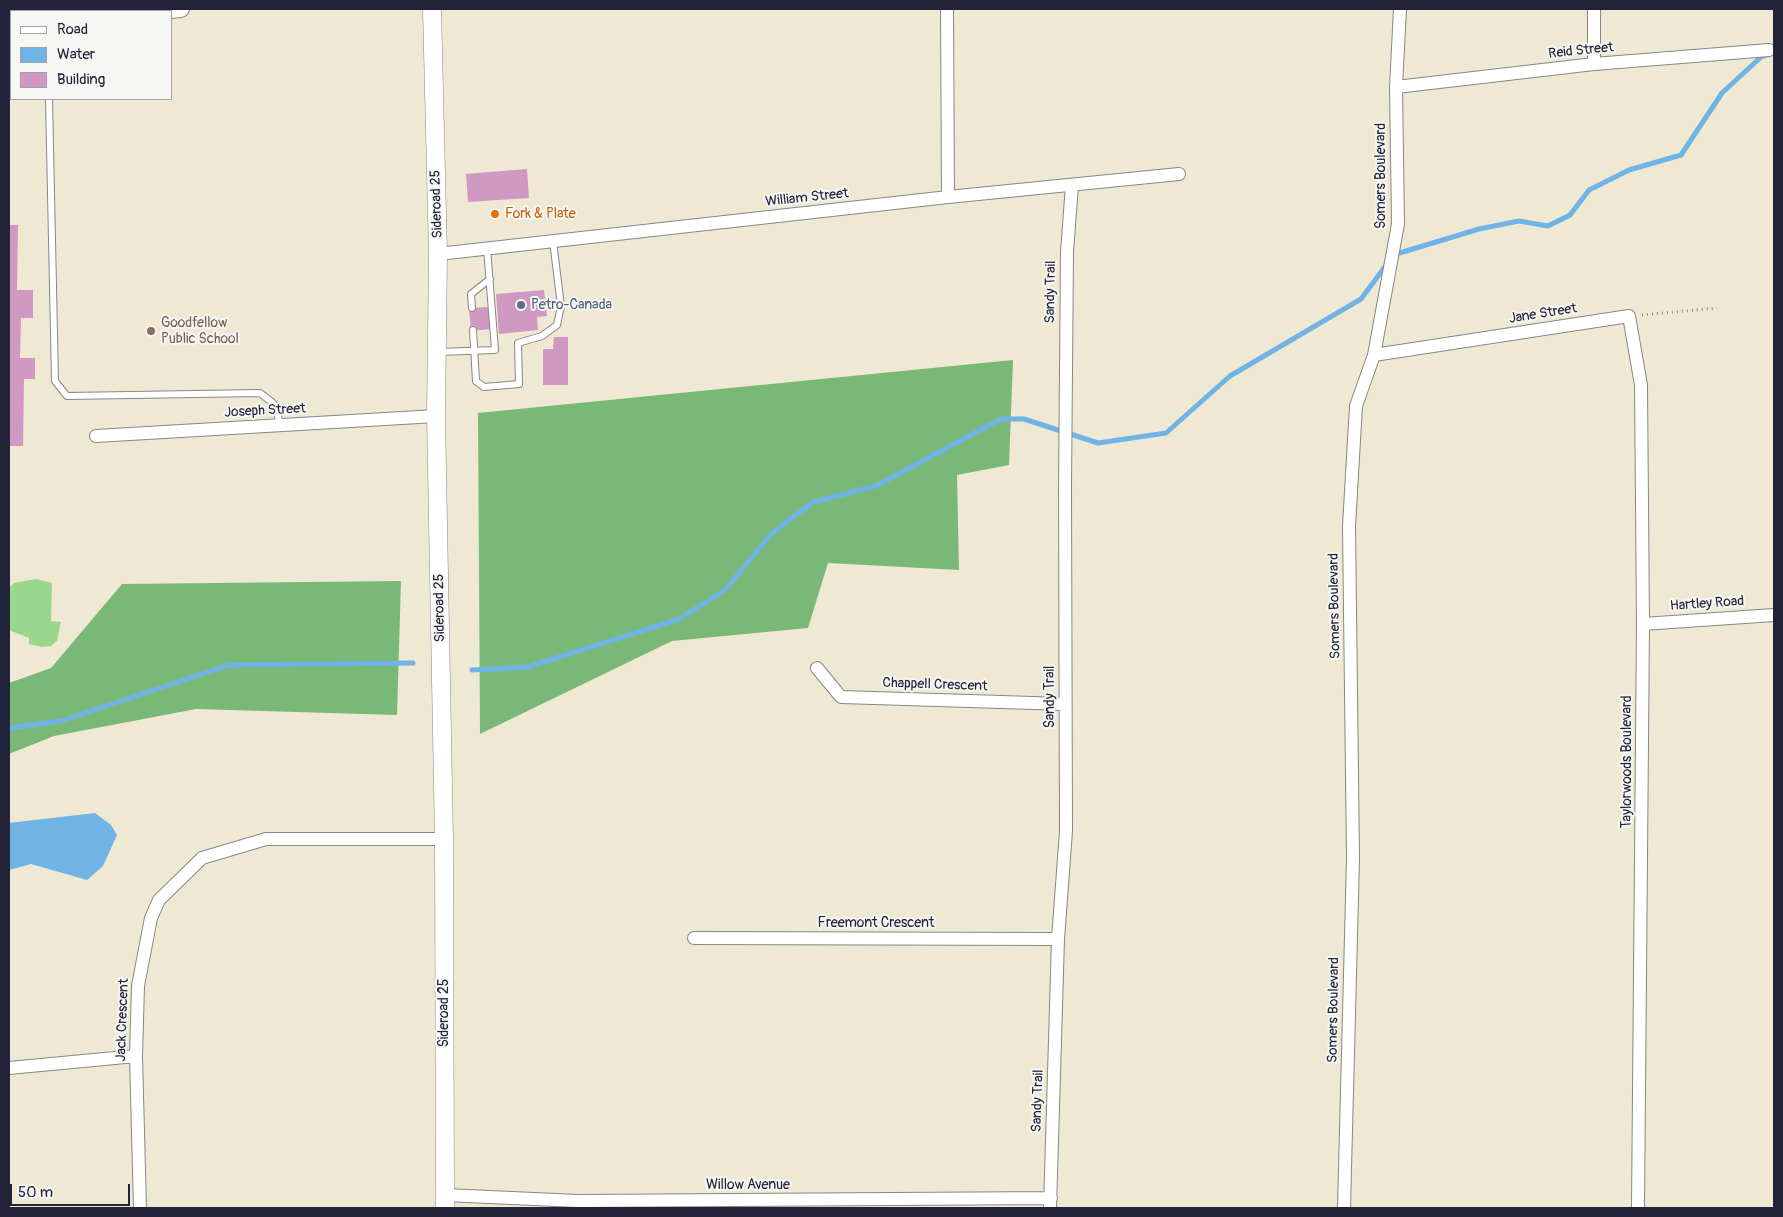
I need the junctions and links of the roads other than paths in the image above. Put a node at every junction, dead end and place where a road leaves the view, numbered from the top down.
1 (432, 9) edge
2 (947, 9) edge
3 (1400, 9) edge
4 (1594, 9) edge
5 (1769, 50) dead end
6 (1594, 64) junction
7 (1396, 87) junction
8 (49, 100) edge
9 (1179, 174) dead end
10 (1072, 185) junction
11 (948, 198) junction
12 (553, 241) junction
13 (487, 248) junction
14 (438, 254) junction
15 (490, 278) junction
16 (472, 308) dead end
17 (1629, 316) joint
18 (474, 330) dead end
19 (474, 351) junction
20 (437, 352) junction
21 (1374, 355) junction
22 (436, 416) junction
23 (281, 425) junction
24 (96, 436) dead end
25 (1774, 615) edge
26 (1643, 624) junction
27 (818, 668) dead end
28 (1066, 704) junction
29 (444, 839) junction
30 (694, 938) dead end
31 (1058, 939) junction
32 (136, 1056) junction
33 (9, 1068) edge
34 (445, 1202) edge
35 (1050, 1203) edge
36 (140, 1208) edge
37 (1344, 1208) edge
38 (1638, 1208) edge

1 - 14 main road, Sideroad 25
2 - 11 street
3 - 7 street, Somers Boulevard
4 - 6 street
5 - 6 street, Reid Street
6 - 7 street, Reid Street
7 - 21 street, Somers Boulevard
8 - 23 lane
9 - 10 street, William Street
10 - 11 street, William Street
10 - 28 street, Sandy Trail
11 - 12 street, William Street
12 - 13 street, William Street
12 - 19 lane
13 - 14 street, William Street
13 - 15 lane
14 - 20 main road, Sideroad 25
15 - 16 lane
15 - 19 lane
17 - 21 street, Jane Street
17 - 26 street, Taylorwoods Boulevard
18 - 19 lane
19 - 20 lane
20 - 22 main road, Sideroad 25
21 - 37 street, Somers Boulevard
22 - 23 street, Joseph Street
22 - 29 main road, Sideroad 25
23 - 24 street, Joseph Street
25 - 26 street, Hartley Road
26 - 38 street, Taylorwoods Boulevard
27 - 28 street, Chappell Crescent
28 - 31 street, Sandy Trail
29 - 32 street, Jack Crescent
29 - 34 main road, Sideroad 25
30 - 31 street, Freemont Crescent
31 - 35 street, Sandy Trail
32 - 33 street
32 - 36 street, Jack Crescent
34 - 35 street, Willow Avenue

